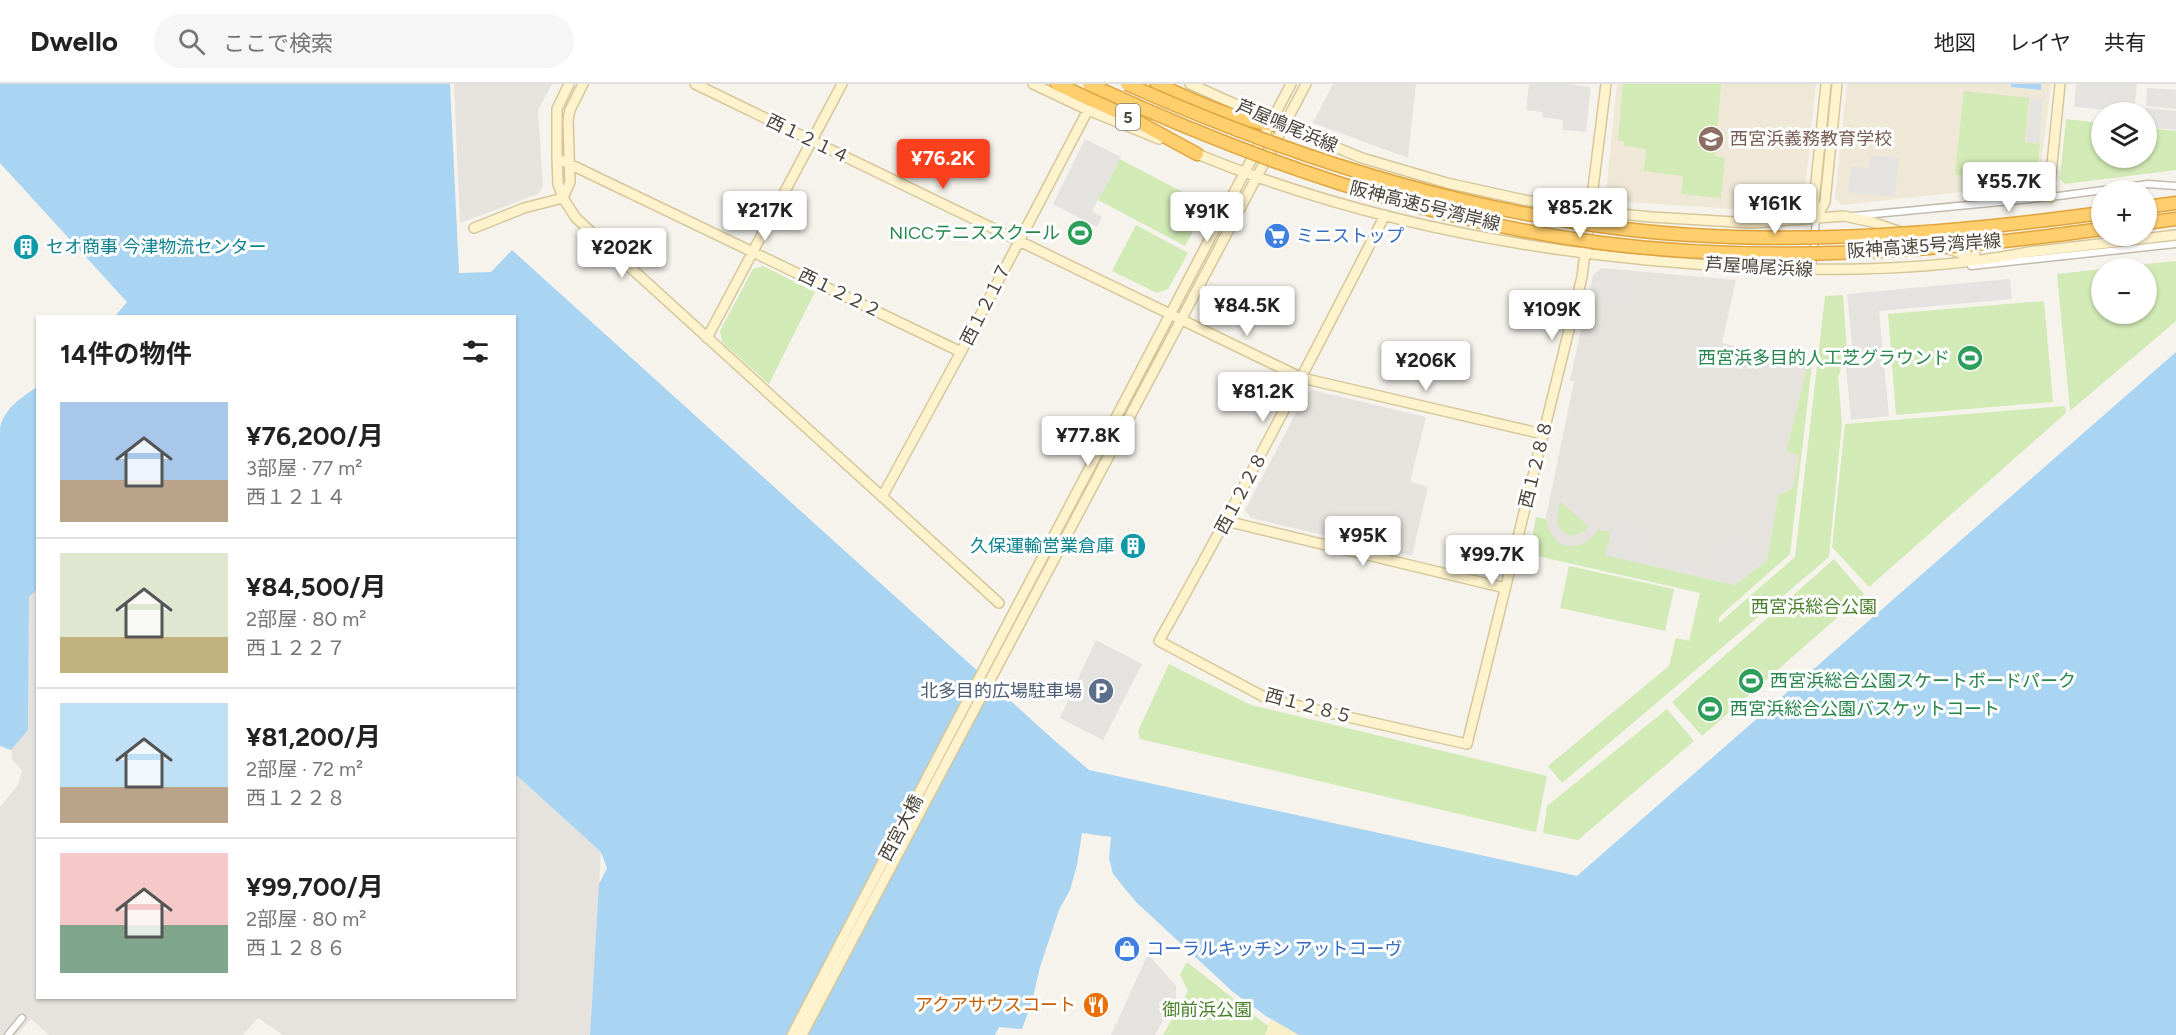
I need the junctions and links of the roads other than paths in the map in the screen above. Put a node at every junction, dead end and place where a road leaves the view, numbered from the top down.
1 (569, 84) edge
2 (583, 84) edge
3 (695, 84) edge
4 (842, 84) edge
5 (1033, 84) edge
6 (1057, 84) edge
7 (1089, 84) edge
8 (1127, 84) edge
9 (1157, 84) edge
10 (1190, 84) edge
11 (1291, 84) edge
12 (1306, 84) edge
13 (1606, 84) edge
14 (1826, 84) edge
15 (1837, 84) edge
16 (2060, 84) edge
17 (1088, 110) junction
18 (1270, 123) junction
19 (1284, 126) junction
20 (812, 141) junction
21 (1197, 154) junction
22 (557, 158) junction
23 (570, 165) junction
24 (1244, 173) junction
25 (1256, 177) junction
26 (2176, 186) edge
27 (2051, 197) junction
28 (562, 198) junction
29 (2176, 203) edge
30 (2157, 206) edge
31 (1592, 211) junction
32 (2091, 214) edge
33 (1385, 215) junction
34 (1844, 216) junction
35 (1816, 218) junction
36 (2176, 219) edge
37 (2157, 222) edge
38 (474, 228) dead end
39 (2091, 231) edge
40 (2176, 235) edge
41 (1018, 242) junction
42 (2176, 244) edge
43 (2035, 251) junction
44 (754, 252) junction
45 (1586, 254) junction
46 (1908, 267) junction
47 (1812, 270) junction
48 (1169, 314) junction
49 (1181, 320) junction
50 (707, 338) junction
51 (961, 352) junction
52 (1302, 378) junction
53 (1543, 434) junction
54 (882, 497) junction
55 (1226, 521) junction
56 (1505, 588) junction
57 (999, 603) dead end
58 (1014, 624) junction
59 (1160, 642) joint
60 (1467, 744) joint
61 (22, 1018) dead end
62 (8, 1035) edge
63 (792, 1035) edge
64 (802, 1035) edge

1 - 22 street
2 - 23 street
3 - 20 street, 西１２１４
4 - 20 street
5 - 17 street, 芦屋鳴尾浜線
6 - 21 highway, 5
7 - 39 highway, 阪神高速5号湾岸線 / 5, bridge
8 - 32 highway, 阪神高速5号湾岸線 / 5, bridge
9 - 18 highway, 5
10 - 18 street, 芦屋鳴尾浜線
11 - 18 street
12 - 19 street
13 - 31 street, 西１２８８
14 - 35 street
15 - 35 street
16 - 27 street
17 - 21 street, 芦屋鳴尾浜線
17 - 41 street, 西１２１７
18 - 19 highway, 5
18 - 24 street
19 - 25 street
19 - 31 street, 芦屋鳴尾浜線
20 - 41 street, 西１２１４
20 - 44 street
21 - 24 street, 芦屋鳴尾浜線
22 - 23 street, 西１２２２
22 - 28 street
23 - 28 street
23 - 44 street, 西１２２２
24 - 25 street, 芦屋鳴尾浜線
24 - 48 street
25 - 33 street, 芦屋鳴尾浜線
25 - 49 street
26 - 27 street
27 - 34 street
28 - 38 street
28 - 50 street
29 - 30 highway
31 - 35 street, 芦屋鳴尾浜線
31 - 45 street, 西１２８８
33 - 45 street, 芦屋鳴尾浜線
33 - 52 street, 西１２２８
34 - 35 street, 芦屋鳴尾浜線
34 - 43 street, 芦屋鳴尾浜線
35 - 47 street
36 - 37 highway
40 - 43 street
41 - 48 street, 西１２１４
41 - 51 street, 西１２１７
42 - 46 street
43 - 46 street, 芦屋鳴尾浜線
44 - 50 street
44 - 51 street, 西１２２２
45 - 47 street, 芦屋鳴尾浜線
45 - 53 street, 西１２８８
46 - 47 street, 芦屋鳴尾浜線
48 - 49 street, 西１２１４
48 - 58 street
49 - 52 street, 西１２１４
49 - 58 street
50 - 54 street
51 - 54 street, 西１２１７
52 - 53 street, 西１２１４
52 - 55 street, 西１２２８
53 - 56 street, 西１２８８
54 - 57 street
55 - 56 street
55 - 59 street, 西１２２８
56 - 60 street, 西１２８８
58 - 63 street, 西宮大橋
58 - 64 street, 西宮大橋
59 - 60 street, 西１２８５
61 - 62 street

